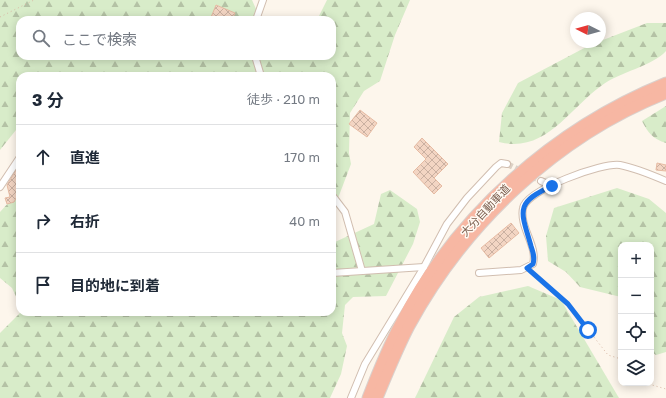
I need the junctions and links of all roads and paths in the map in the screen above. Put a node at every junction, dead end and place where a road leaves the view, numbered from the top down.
1 (34, 0) edge
2 (263, 0) edge
3 (257, 16) edge
4 (0, 17) edge
5 (256, 60) edge
6 (260, 72) edge
7 (666, 83) edge
8 (666, 92) edge
9 (16, 163) edge
10 (507, 164) dead end
11 (541, 181) tunnel mouth
12 (666, 181) edge
13 (0, 186) edge
14 (552, 186) junction
15 (336, 200) edge
16 (424, 267) junction
17 (527, 268) junction
18 (362, 271) junction
19 (336, 272) edge
20 (479, 273) dead end
21 (618, 358) edge
22 (654, 385) edge
23 (666, 388) edge
24 (351, 398) edge
25 (368, 398) edge
26 (377, 398) edge

1 - 4 path
2 - 3 street
5 - 6 street
7 - 25 highway, 大分自動車道
8 - 26 highway, 大分自動車道
9 - 13 street
10 - 16 street
11 - 14 street
12 - 14 street
14 - 17 street
15 - 18 street
16 - 18 street
16 - 24 street
17 - 20 street
17 - 21 path
18 - 19 street
22 - 23 path

